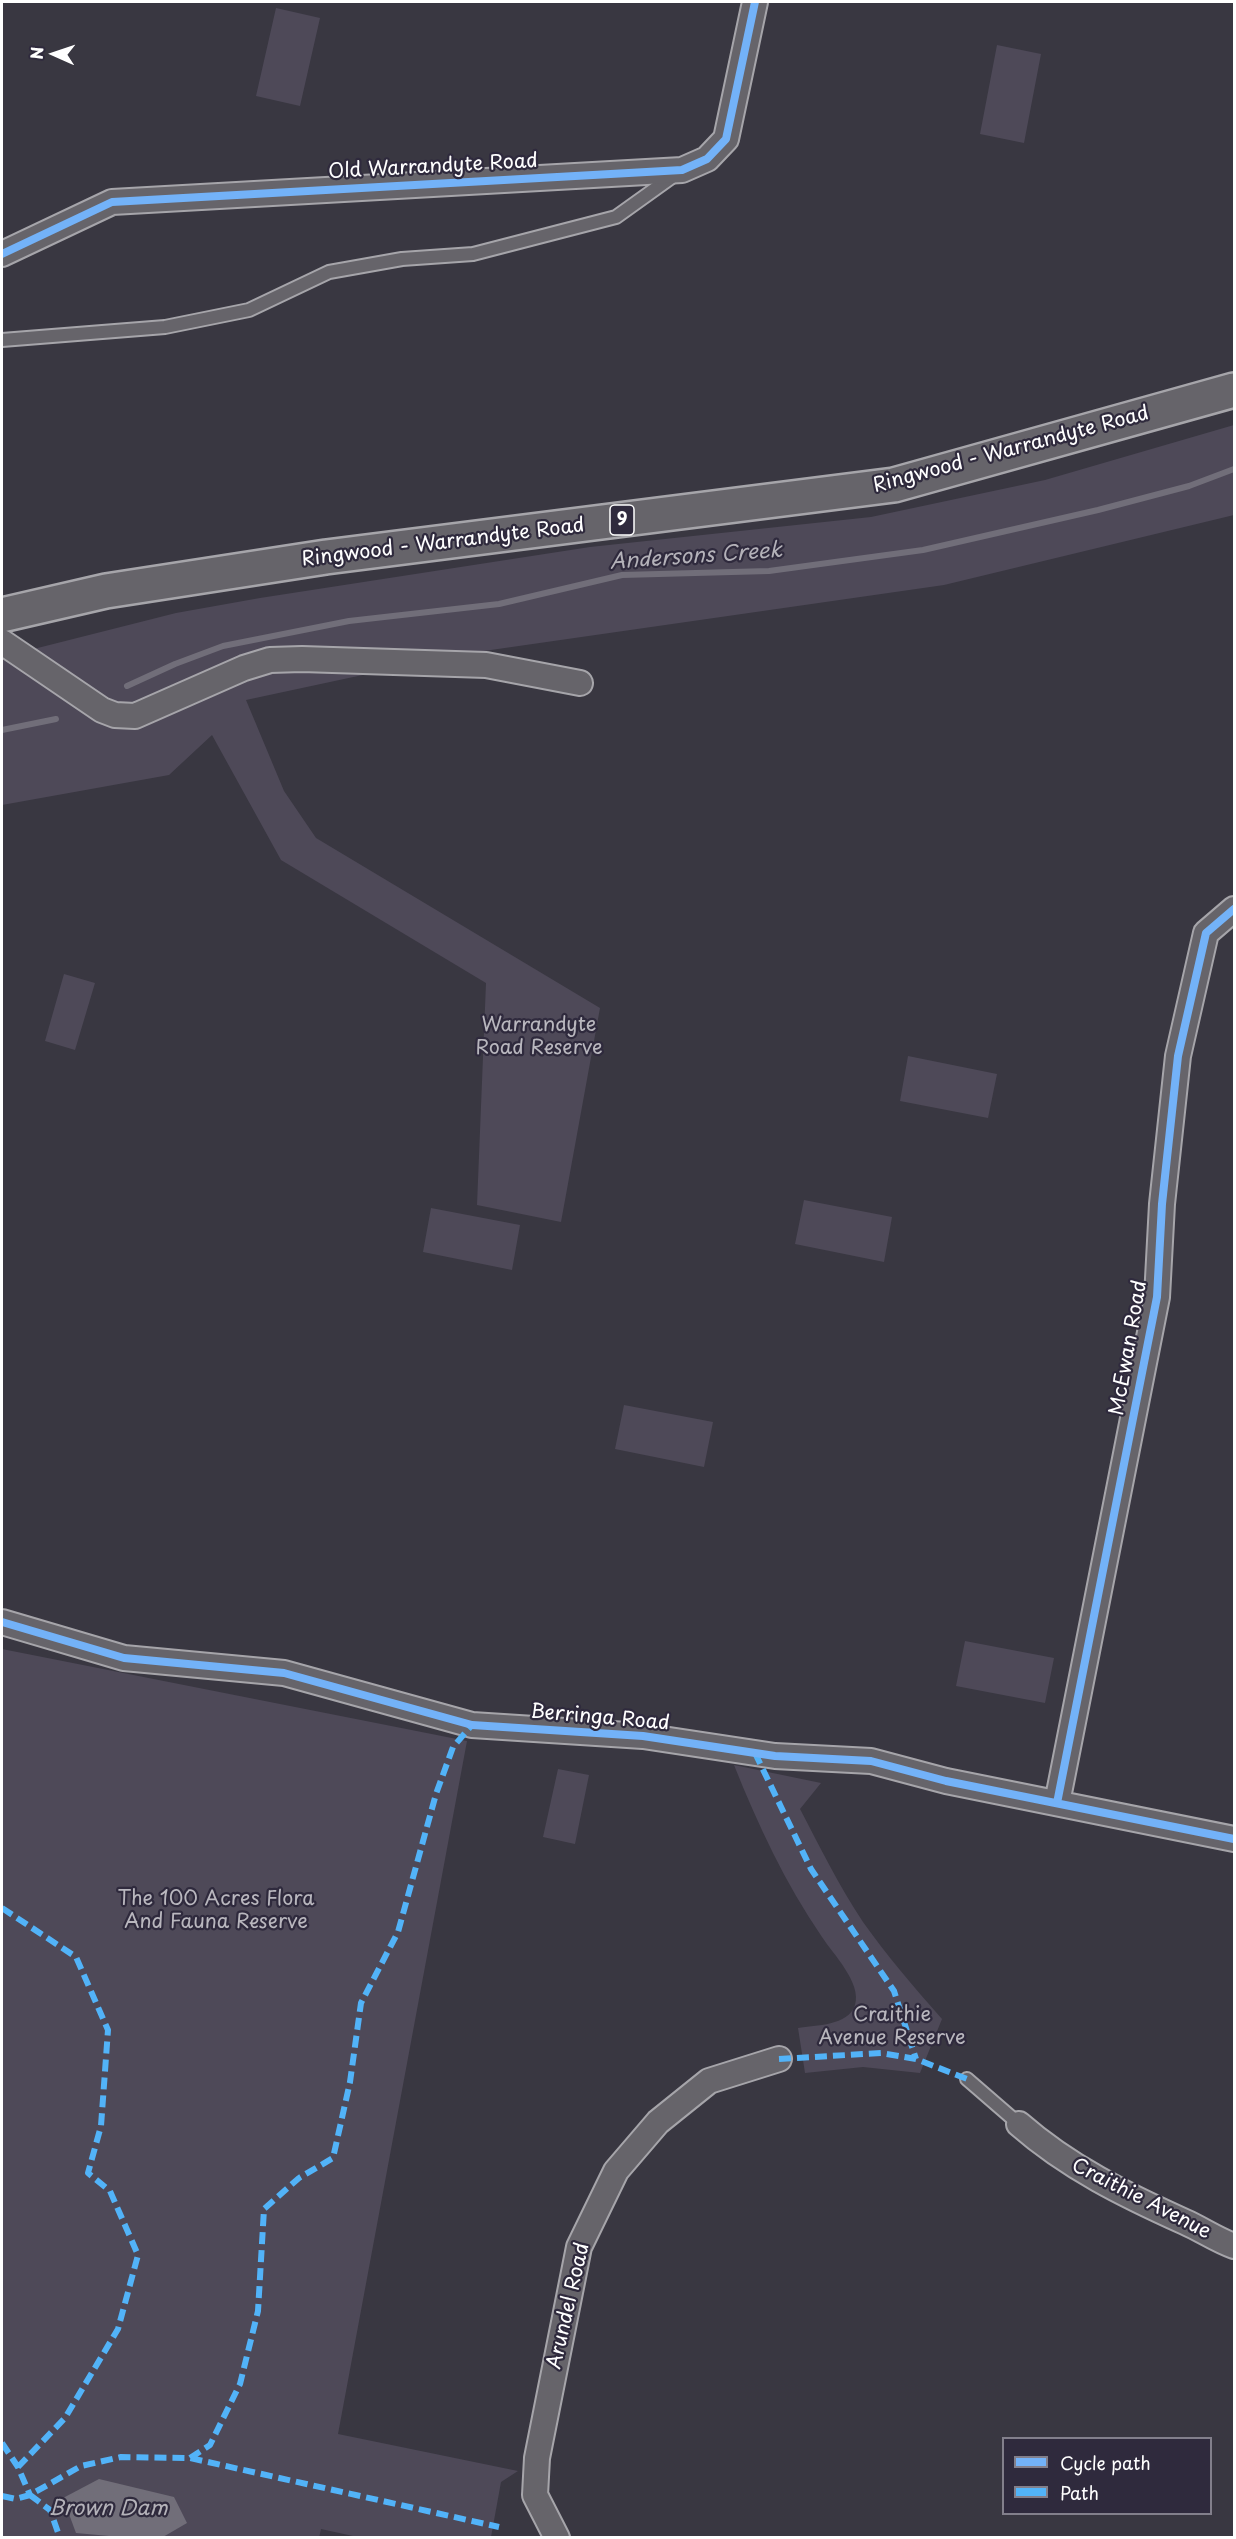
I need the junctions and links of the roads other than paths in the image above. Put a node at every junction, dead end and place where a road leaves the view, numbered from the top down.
1 (754, 2) edge
2 (682, 170) junction
3 (2, 254) edge
4 (2, 340) edge
5 (1234, 390) edge
6 (2, 615) edge
7 (2, 642) edge
8 (580, 683) dead end
9 (1234, 909) edge
10 (2, 1622) edge
11 (1057, 1803) junction
12 (1234, 1839) edge
13 (779, 2059) dead end
14 (967, 2079) dead end
15 (1019, 2124) joint
16 (1234, 2246) edge
17 (557, 2538) edge

1 - 2 street, Old Warrandyte Road
2 - 3 street, Old Warrandyte Road
2 - 4 lane, Old Warrandyte Road
5 - 6 main road, Ringwood - Warrandyte Road / 9
7 - 8 street
9 - 11 street, McEwan Road
10 - 11 street, Berringa Road
11 - 12 street, Berringa Road
13 - 17 street, Arundel Road
14 - 15 lane, Craithie Avenue
15 - 16 street, Craithie Avenue

